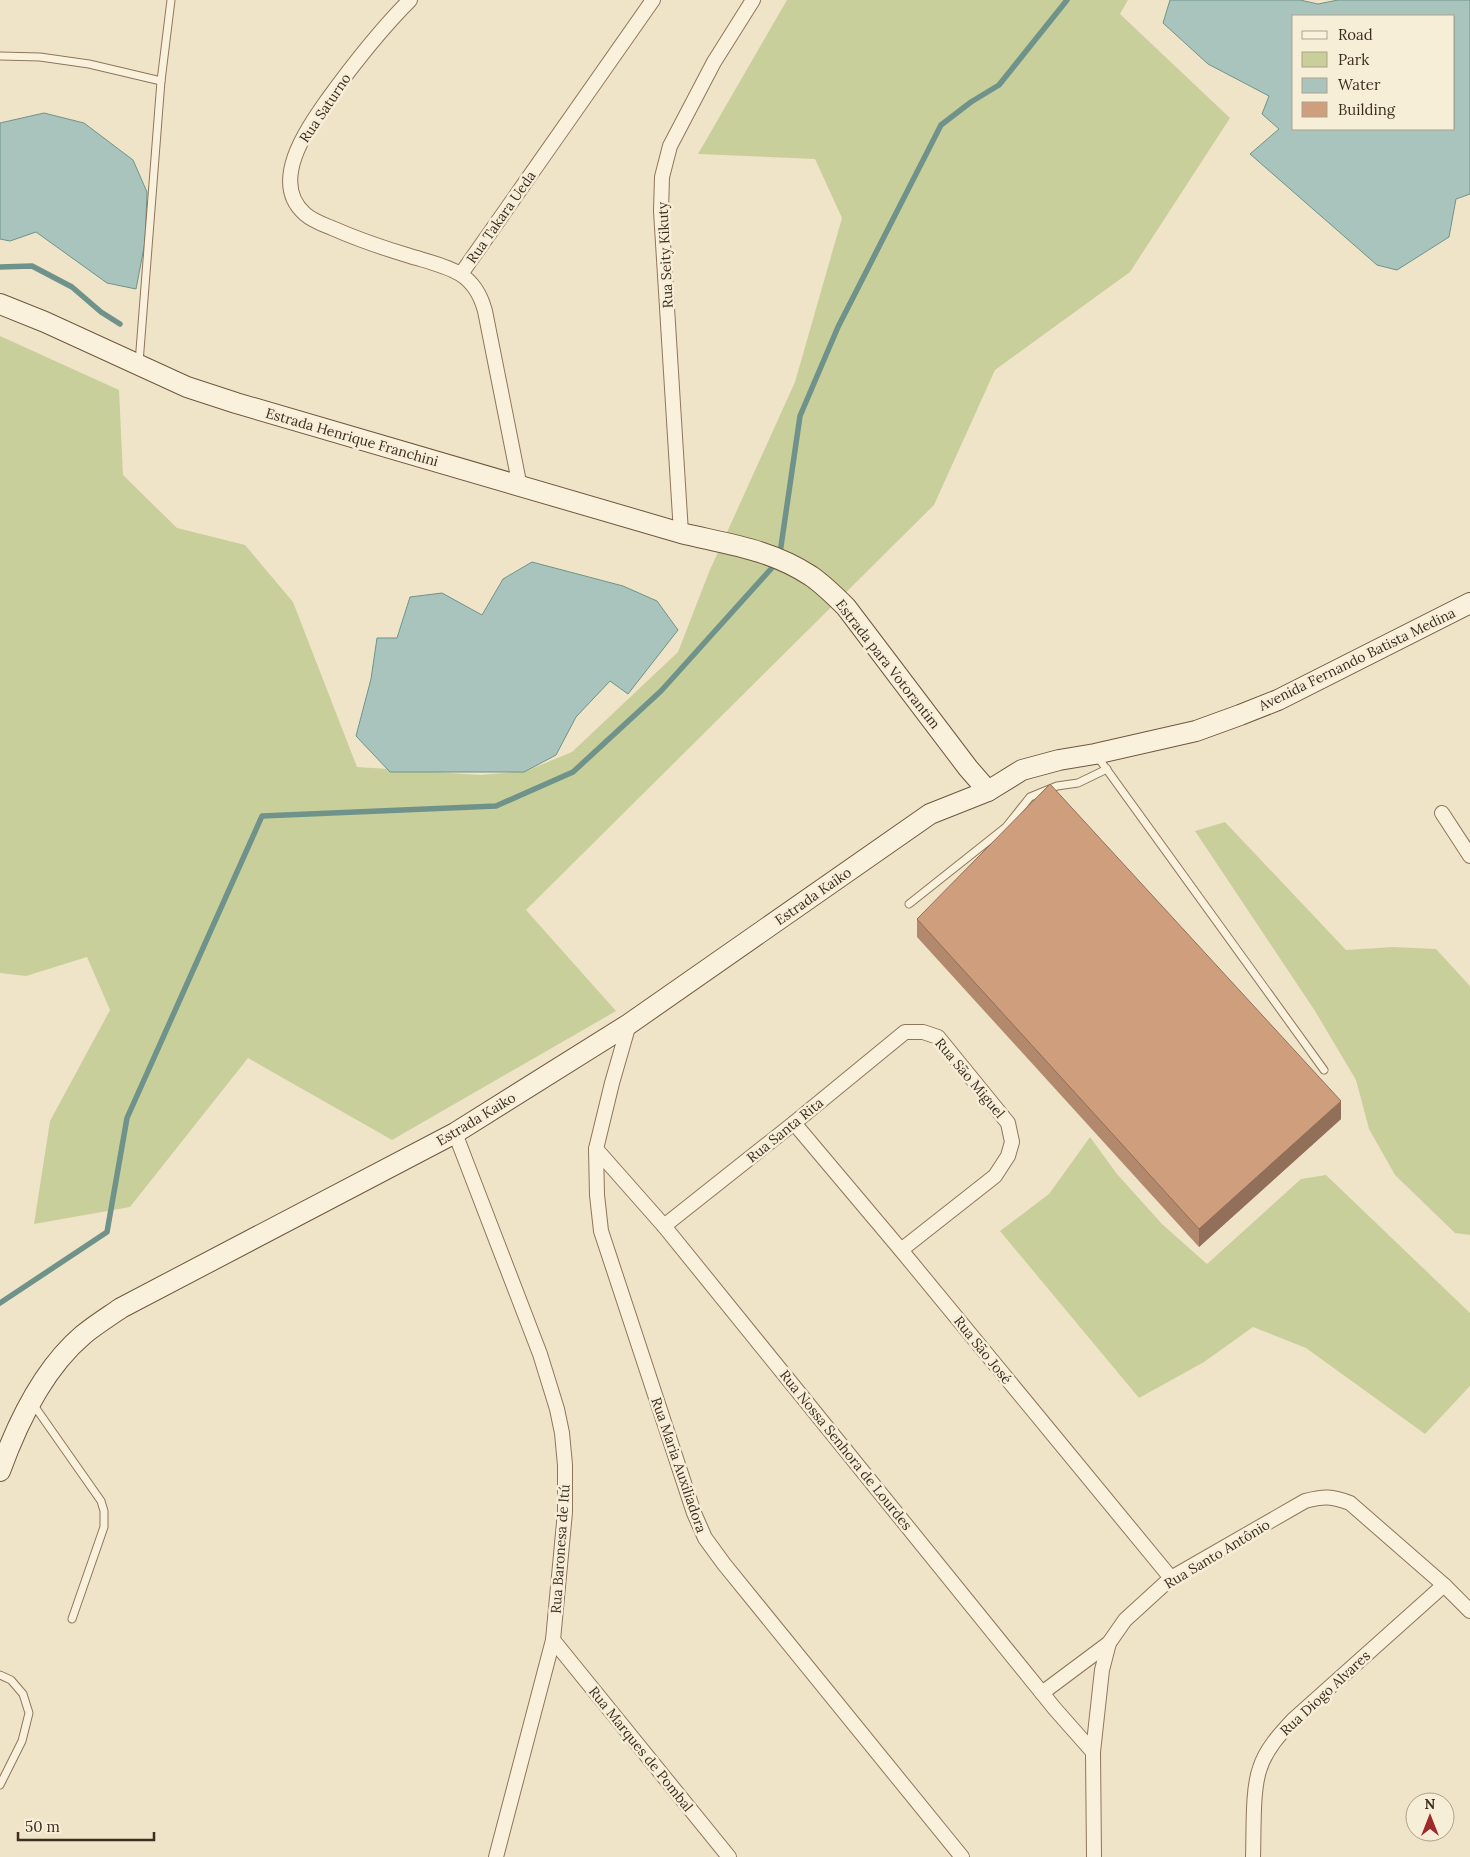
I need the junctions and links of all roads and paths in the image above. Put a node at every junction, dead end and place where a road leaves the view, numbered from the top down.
1 (170, 0) edge
2 (410, 0) edge
3 (653, 0) edge
4 (753, 0) edge
5 (0, 56) edge
6 (162, 81) junction
7 (461, 274) junction
8 (0, 304) edge
9 (139, 366) junction
10 (520, 487) junction
11 (681, 533) junction
12 (714, 541) joint
13 (1470, 603) edge
14 (1101, 762) junction
15 (988, 792) junction
16 (1442, 812) dead end
17 (1470, 856) edge
18 (909, 904) dead end
19 (630, 1024) junction
20 (905, 1032) joint
21 (1324, 1070) dead end
22 (794, 1123) junction
23 (455, 1133) junction
24 (596, 1149) junction
25 (664, 1226) junction
26 (901, 1250) junction
27 (31, 1402) junction
28 (0, 1471) edge
29 (1171, 1578) junction
30 (1444, 1585) junction
31 (1470, 1611) edge
32 (72, 1619) dead end
33 (553, 1640) junction
34 (1109, 1643) junction
35 (0, 1676) edge
36 (1042, 1693) junction
37 (1093, 1752) junction
38 (0, 1785) edge
39 (496, 1857) edge
40 (728, 1857) edge
41 (962, 1857) edge
42 (1094, 1857) edge
43 (1252, 1857) edge

1 - 6 lane
2 - 7 street, Rua Saturno
3 - 7 street, Rua Takara Ueda
4 - 11 street, Rua Seity Kikuty
5 - 6 lane
6 - 9 lane
7 - 10 street, Rua Takara Ueda
8 - 9 street, Estrada Henrique Franchini
9 - 10 street, Estrada Henrique Franchini
10 - 11 street, Estrada Henrique Franchini
11 - 12 street, Estrada Henrique Franchini
12 - 15 street, Estrada para Votorantim
13 - 14 street, Avenida Fernando Batista Medina
14 - 15 street, Avenida Fernando Batista Medina
14 - 18 lane
14 - 21 lane
15 - 19 street, Estrada Kaiko
16 - 17 street
19 - 23 street, Estrada Kaiko
19 - 24 street, Rua Maria Auxiliadora
20 - 22 street, Rua Santa Rita
20 - 26 street, Rua São Miguel
22 - 25 street, Rua Santa Rita
22 - 26 street, Rua São José
23 - 27 street, Estrada Kaiko
23 - 33 street, Rua Baronesa de Itú
24 - 25 street, Rua Nossa Senhora de Lourdes
24 - 41 street, Rua Maria Auxiliadora
25 - 36 street, Rua Nossa Senhora de Lourdes
26 - 29 street, Rua São José
27 - 28 street, Estrada Kaiko
27 - 32 lane
29 - 30 street, Rua Santo Antônio
29 - 34 street, Rua Santo Antônio
30 - 31 street
30 - 43 street, Rua Diogo Alvares
33 - 39 street, Rua Baronesa de Itú
33 - 40 street, Rua Marques de Pombal
34 - 36 street
34 - 37 street, Rua Santo Antônio
35 - 38 lane
36 - 37 street, Rua Nossa Senhora de Lourdes
37 - 42 street, Rua Santo Antônio

